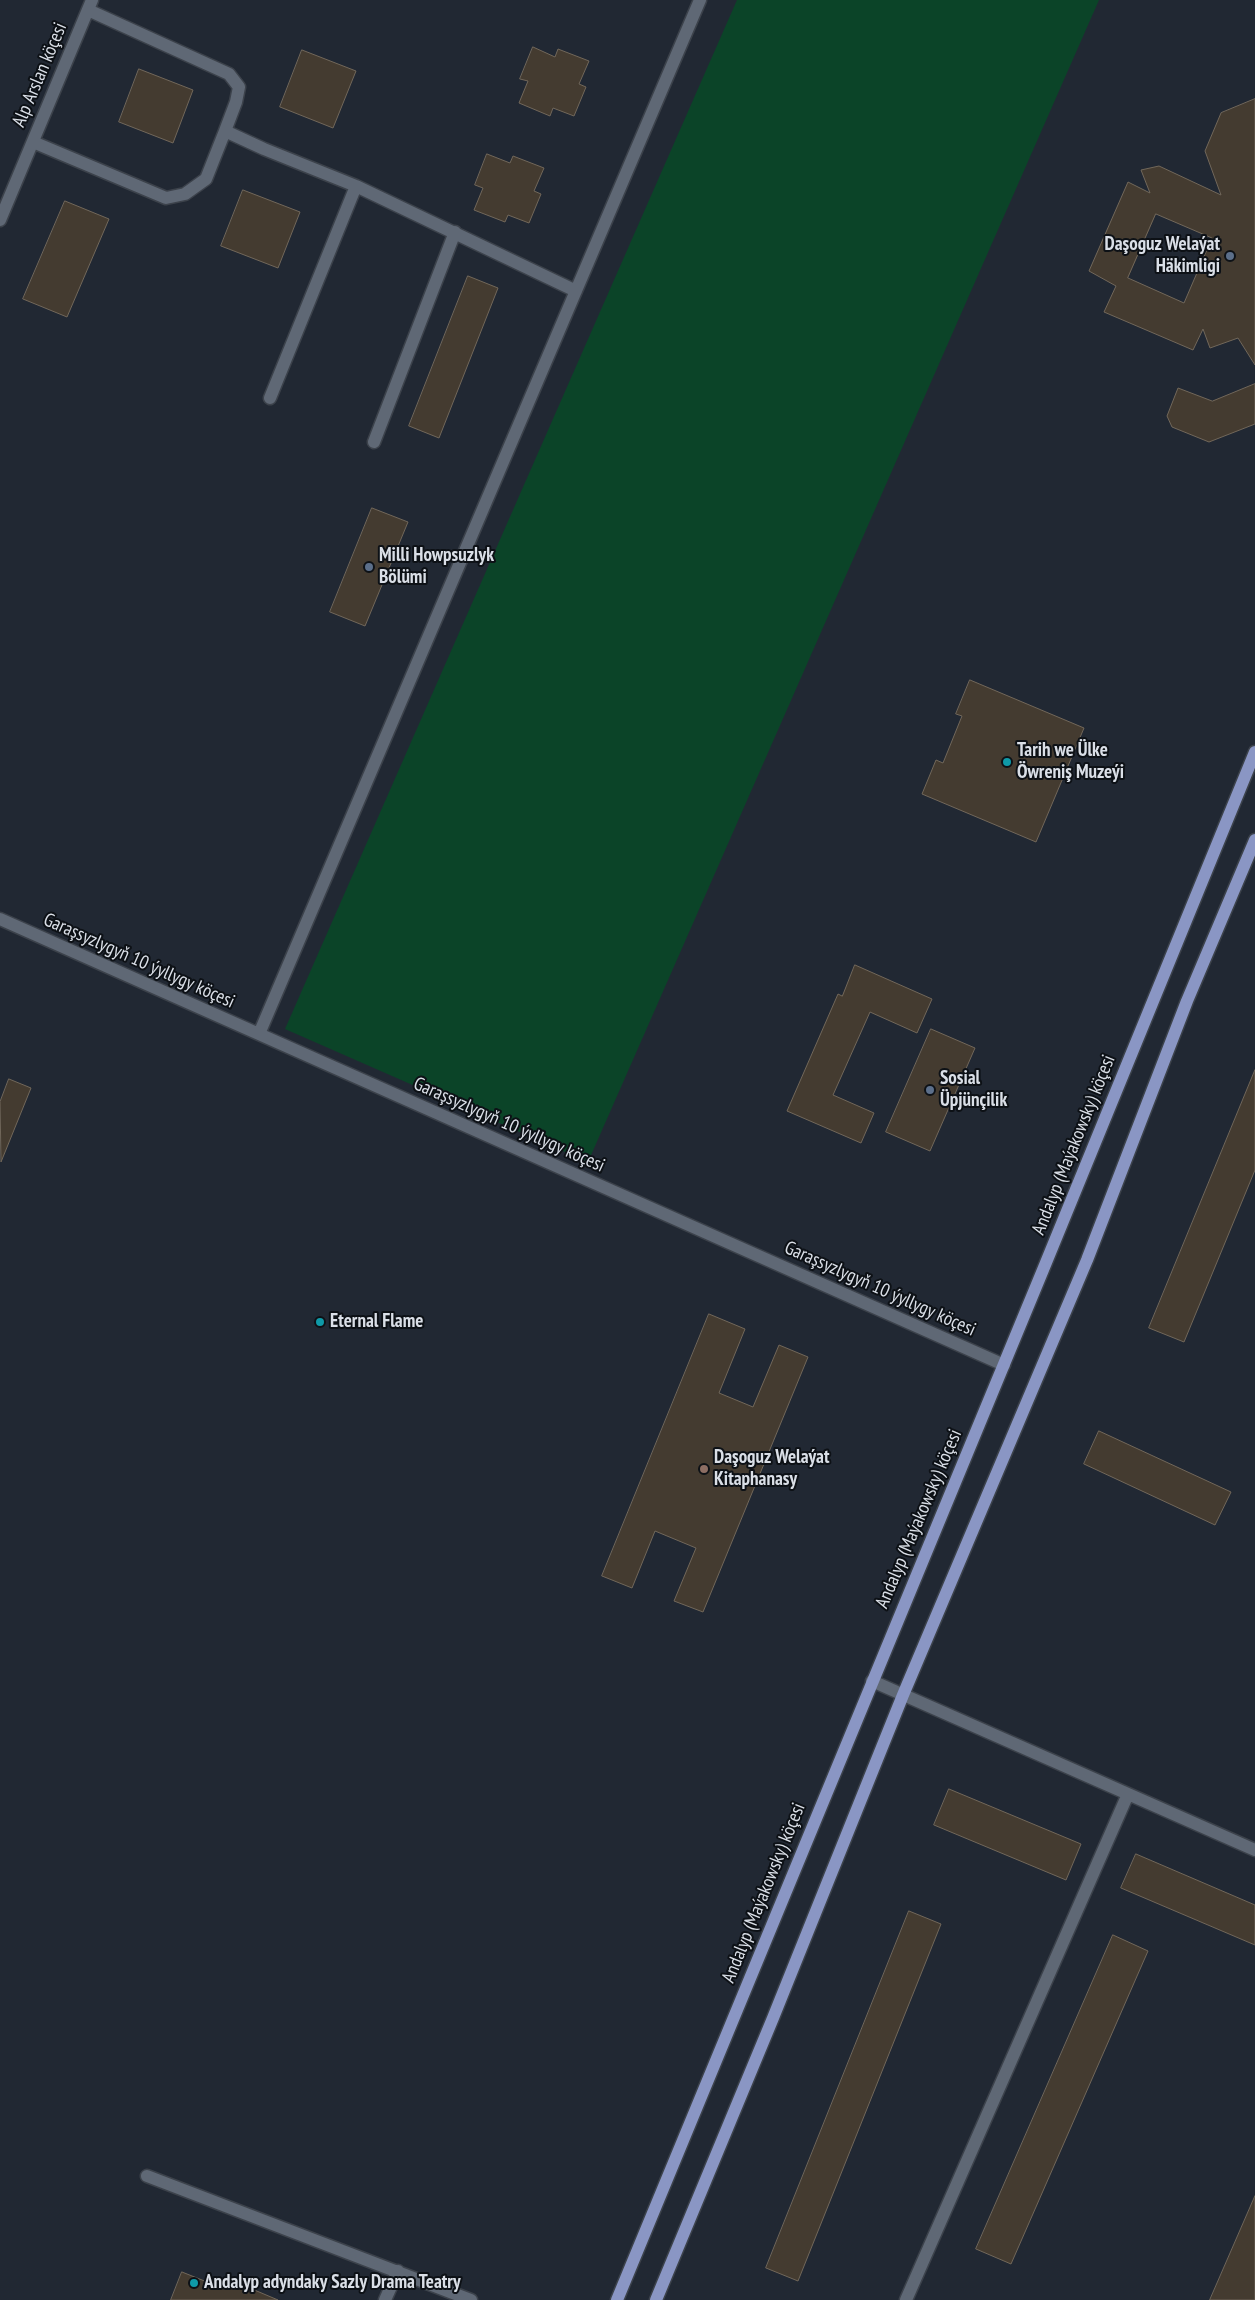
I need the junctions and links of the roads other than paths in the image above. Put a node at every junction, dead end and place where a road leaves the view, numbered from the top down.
1 (700, 0) edge
2 (90, 5) edge
3 (225, 131) junction
4 (33, 142) junction
5 (356, 186) junction
6 (0, 220) edge
7 (455, 232) junction
8 (576, 291) junction
9 (270, 398) dead end
10 (374, 442) dead end
11 (1255, 752) edge
12 (1255, 840) edge
13 (0, 919) edge
14 (259, 1034) junction
15 (1004, 1365) junction
16 (872, 1681) junction
17 (903, 1695) junction
18 (1128, 1794) junction
19 (1255, 1850) edge
20 (147, 2176) dead end
21 (398, 2271) junction
22 (385, 2300) edge
23 (471, 2300) edge
24 (617, 2300) edge
25 (656, 2300) edge
26 (906, 2300) edge

1 - 8 street
2 - 3 street
2 - 4 street, Alp Arslan köçesi
3 - 4 street
3 - 5 street
4 - 6 street, Alp Arslan köçesi
5 - 7 street
5 - 9 street
7 - 8 street
7 - 10 street
8 - 14 street
11 - 15 main road, Andalyp (Maýakowsky) köçesi
12 - 17 main road
13 - 14 street, Garaşsyzlygyň 10 ýyllygy köçesi
14 - 15 street, Garaşsyzlygyň 10 ýyllygy köçesi
15 - 16 main road, Andalyp (Maýakowsky) köçesi
16 - 17 street
16 - 24 main road, Andalyp (Maýakowsky) köçesi
17 - 18 street
17 - 25 main road
18 - 19 street
18 - 26 street
20 - 21 street
21 - 22 street
21 - 23 street

